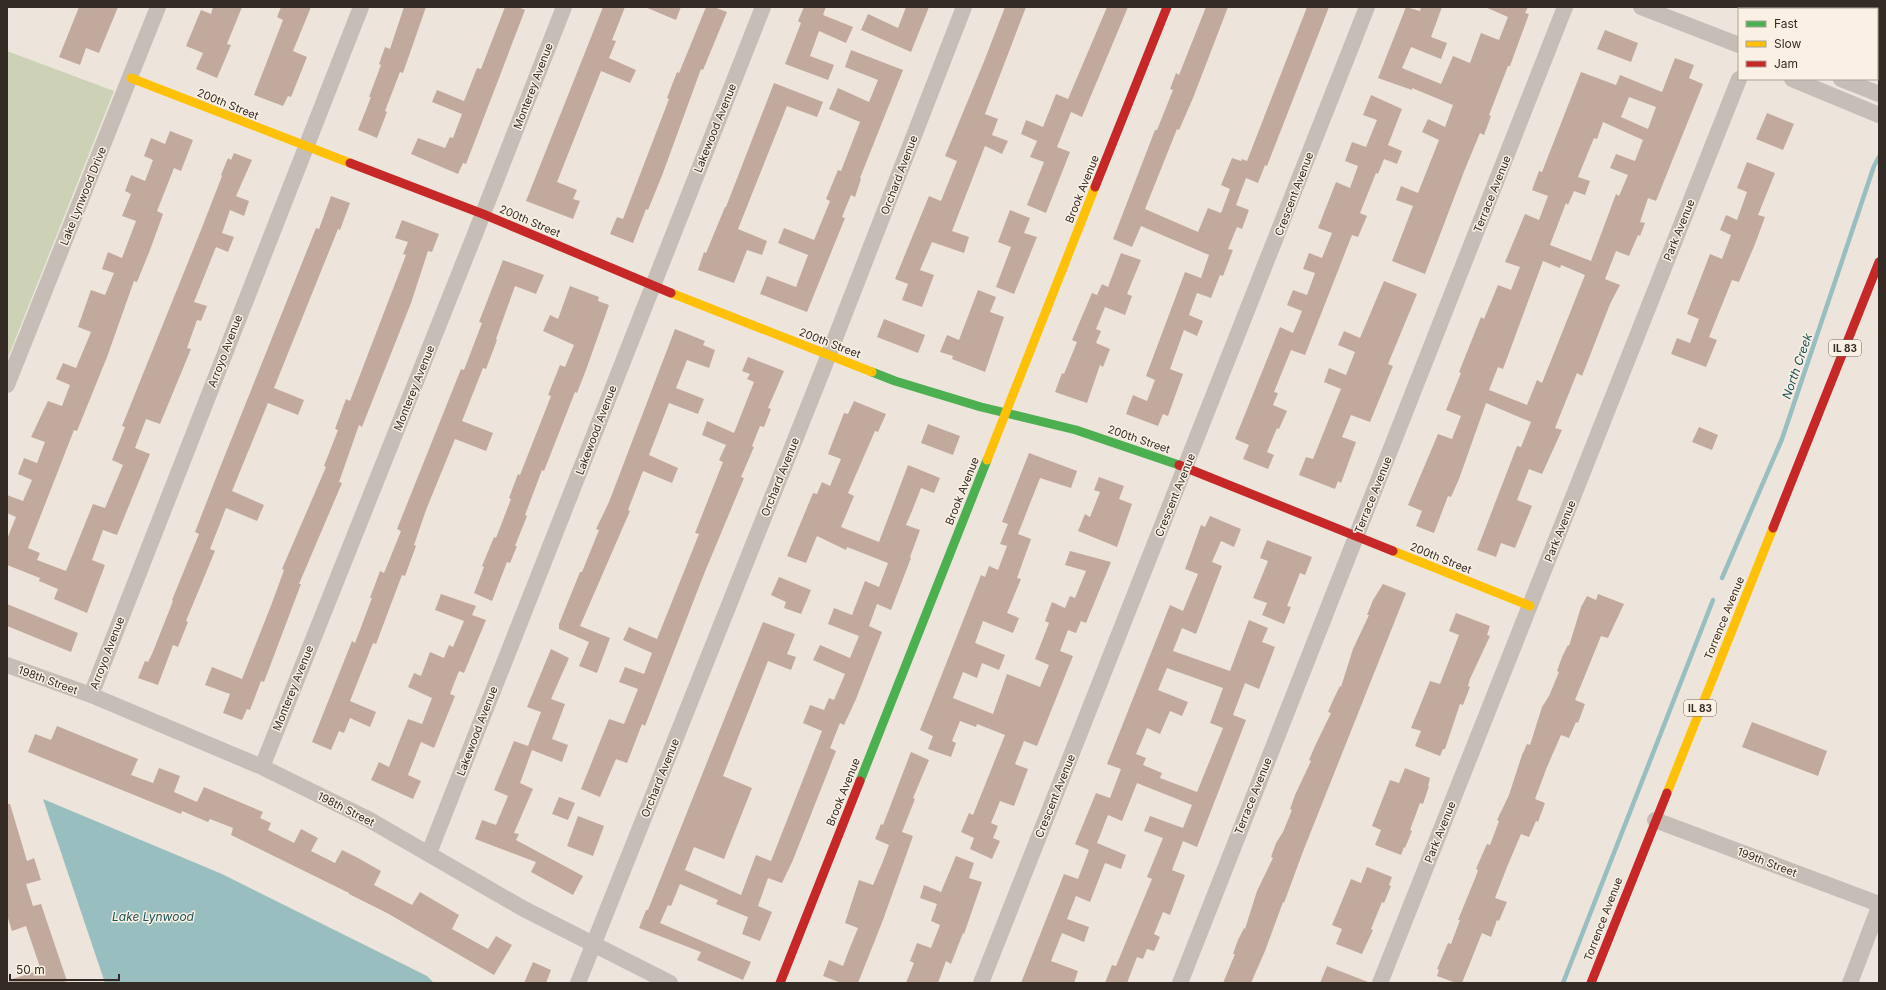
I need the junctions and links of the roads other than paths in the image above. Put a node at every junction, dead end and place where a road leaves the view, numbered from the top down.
1 (158, 7) edge
2 (361, 7) edge
3 (564, 7) edge
4 (763, 7) edge
5 (964, 7) edge
6 (1167, 7) edge
7 (1367, 7) edge
8 (1565, 7) edge
9 (1641, 7) edge
10 (1738, 45) edge
11 (131, 78) junction
12 (1739, 80) edge
13 (1794, 80) edge
14 (1844, 80) edge
15 (1879, 94) edge
16 (1879, 115) edge
17 (305, 147) junction
18 (483, 214) junction
19 (1879, 262) edge
20 (652, 285) junction
21 (828, 355) junction
22 (7, 385) edge
23 (1006, 413) junction
24 (1186, 468) junction
25 (1356, 537) junction
26 (1530, 606) junction
27 (7, 665) edge
28 (91, 696) junction
29 (262, 767) junction
30 (1655, 820) junction
31 (429, 853) junction
32 (1879, 906) edge
33 (593, 945) junction
34 (578, 983) edge
35 (670, 983) edge
36 (780, 983) edge
37 (981, 983) edge
38 (1180, 983) edge
39 (1380, 983) edge
40 (1591, 983) edge
41 (1850, 983) edge

1 - 11 street, Lake Lynwood Drive
2 - 17 street, Arroyo Avenue
3 - 18 street, Monterey Avenue
4 - 20 street, Lakewood Avenue
5 - 21 street, Orchard Avenue
6 - 23 street, Brook Avenue
7 - 24 street, Crescent Avenue
8 - 25 street, Terrace Avenue
9 - 10 street
11 - 17 street, 200th Street
11 - 22 street, Lake Lynwood Drive
12 - 26 street, Park Avenue
13 - 16 street
14 - 15 street
17 - 18 street, 200th Street
17 - 28 street, Arroyo Avenue
18 - 20 street, 200th Street
18 - 29 street, Monterey Avenue
19 - 30 street, Torrence Avenue / IL 83
20 - 21 street, 200th Street
20 - 31 street, Lakewood Avenue
21 - 23 street, 200th Street
21 - 33 street, Orchard Avenue
23 - 24 street, 200th Street
23 - 36 street, Brook Avenue
24 - 25 street, 200th Street
24 - 37 street, Crescent Avenue
25 - 26 street, 200th Street
25 - 38 street, Terrace Avenue
26 - 39 street, Park Avenue
27 - 28 street, 198th Street
28 - 29 street, 198th Street
29 - 31 street, 198th Street
30 - 32 street, 199th Street
30 - 40 street, Torrence Avenue / IL 83
31 - 33 street, 198th Street
32 - 41 street
33 - 34 street, Orchard Avenue
33 - 35 street, 198th Street

